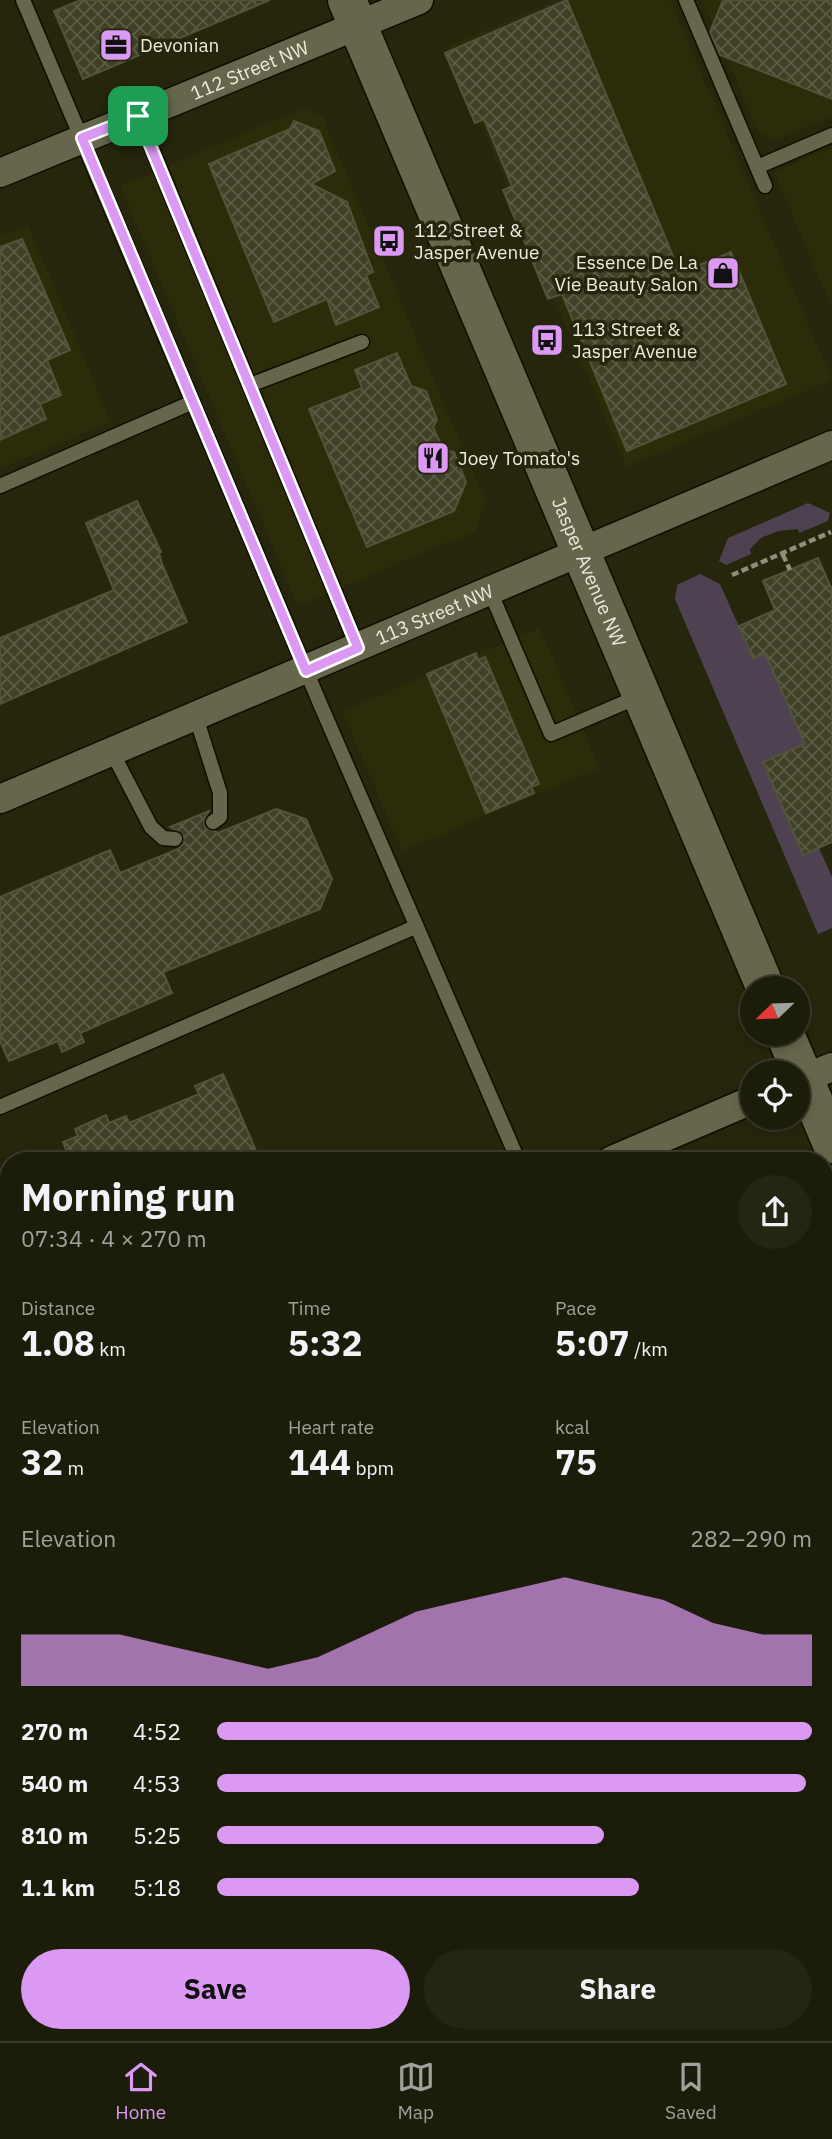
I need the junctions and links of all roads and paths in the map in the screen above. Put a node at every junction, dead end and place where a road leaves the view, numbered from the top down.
1 (23, 0) edge
2 (419, 0) edge
3 (686, 0) edge
4 (353, 13) edge
5 (138, 116) junction
6 (832, 135) edge
7 (82, 138) junction
8 (757, 167) junction
9 (0, 173) edge
10 (765, 186) dead end
11 (362, 342) dead end
12 (250, 385) junction
13 (193, 402) junction
14 (832, 445) edge
15 (0, 486) edge
16 (831, 532) edge
17 (581, 552) junction
18 (783, 555) junction
19 (790, 570) dead end
20 (732, 575) dead end
21 (490, 591) junction
22 (358, 648) junction
23 (306, 671) junction
24 (642, 695) junction
25 (196, 717) junction
26 (112, 752) junction
27 (0, 799) edge
28 (213, 822) dead end
29 (174, 839) dead end
30 (415, 928) junction
31 (761, 976) edge
32 (793, 1046) edge
33 (811, 1075) edge
34 (740, 1105) edge
35 (0, 1108) edge
36 (832, 1144) edge
37 (514, 1152) edge
38 (631, 1152) edge

1 - 7 lane
2 - 4 street, 112 Street NW
3 - 8 lane
4 - 5 street, 112 Street NW
4 - 17 main road, Jasper Avenue NW
5 - 7 street, 112 Street NW
5 - 12 lane
6 - 8 lane
7 - 9 street, 112 Street NW
7 - 13 lane
8 - 10 lane
11 - 12 lane
12 - 22 lane
13 - 15 lane
13 - 23 lane
14 - 17 street, 113 Street NW
16 - 18 path
17 - 21 street, 113 Street NW
17 - 24 main road, Jasper Avenue NW
18 - 19 path
18 - 20 path
21 - 22 street, 113 Street NW
21 - 24 lane
22 - 23 street, 113 Street NW
23 - 25 street, 113 Street NW
23 - 30 lane
24 - 31 main road, Jasper Avenue NW
25 - 26 street, 113 Street NW
25 - 28 lane
26 - 27 street, 113 Street NW
26 - 29 lane
30 - 35 lane
30 - 37 lane
32 - 33 main road
33 - 36 main road
34 - 38 street

